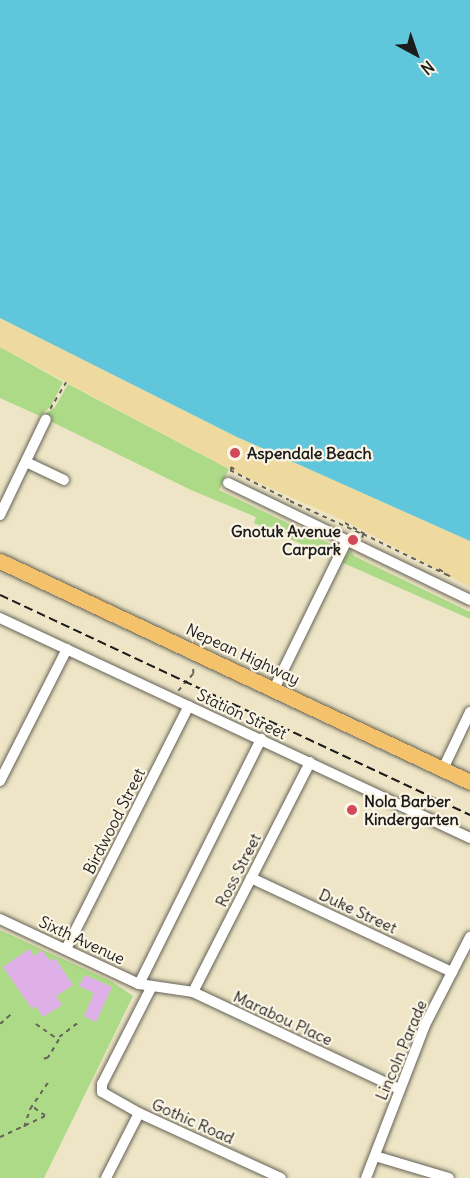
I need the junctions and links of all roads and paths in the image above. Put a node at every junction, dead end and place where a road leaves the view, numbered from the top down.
1 (66, 382) dead end
2 (46, 418) joint
3 (26, 462) junction
4 (232, 469) dead end
5 (64, 480) dead end
6 (228, 483) dead end
7 (288, 506) junction
8 (0, 515) edge
9 (345, 523) dead end
10 (364, 534) junction
11 (368, 534) dead end
12 (346, 542) junction
13 (0, 561) edge
14 (439, 568) dead end
15 (446, 589) junction
16 (470, 600) edge
17 (0, 618) edge
18 (67, 649) junction
19 (208, 658) junction
20 (274, 689) junction
21 (174, 699) junction
22 (189, 706) junction
23 (470, 712) edge
24 (261, 740) junction
25 (310, 762) junction
26 (443, 769) junction
27 (0, 781) edge
28 (470, 782) edge
29 (470, 837) edge
30 (251, 878) junction
31 (0, 919) edge
32 (470, 937) edge
33 (66, 949) junction
34 (452, 972) junction
35 (139, 984) junction
36 (151, 988) junction
37 (194, 992) junction
38 (11, 1014) dead end
39 (79, 1022) dead end
40 (0, 1024) edge
41 (36, 1024) dead end
42 (58, 1037) junction
43 (41, 1060) dead end
44 (49, 1082) dead end
45 (399, 1089) junction
46 (32, 1107) junction
47 (139, 1113) junction
48 (23, 1128) junction
49 (0, 1137) edge
50 (375, 1156) junction
51 (106, 1178) edge
52 (281, 1178) edge
53 (366, 1178) edge
54 (449, 1178) edge

1 - 2 path
2 - 3 street
3 - 5 street
3 - 8 street
4 - 7 path
6 - 7 street
7 - 10 path
7 - 12 street
9 - 10 path
10 - 11 path
12 - 15 street
12 - 20 street
13 - 19 highway, Nepean Highway
14 - 15 path
15 - 16 street
17 - 18 street, Station Street
18 - 21 street, Station Street
18 - 27 street
19 - 20 highway, Nepean Highway
19 - 21 path
20 - 26 highway, Nepean Highway
21 - 22 street, Station Street
22 - 24 street, Station Street
22 - 33 street, Birdwood Street
23 - 26 street
24 - 25 street, Station Street
24 - 35 street
25 - 29 street, Station Street
25 - 30 street, Ross Street
26 - 28 highway, Nepean Highway
30 - 34 street, Duke Street
30 - 37 street, Ross Street
31 - 33 street, Sixth Avenue
32 - 34 street, Lincoln Parade
33 - 35 street, Sixth Avenue
34 - 45 street, Lincoln Parade
35 - 36 street, Sixth Avenue
36 - 37 street, Marabou Place
36 - 47 street, Gothic Road
37 - 45 street, Marabou Place
38 - 40 path
39 - 42 path
41 - 42 path
42 - 43 path
44 - 46 path
45 - 50 street, Lincoln Parade
46 - 48 path
46 - 48 path
47 - 51 street
47 - 52 street, Gothic Road
48 - 49 path
50 - 53 street, Lincoln Parade
50 - 54 street

